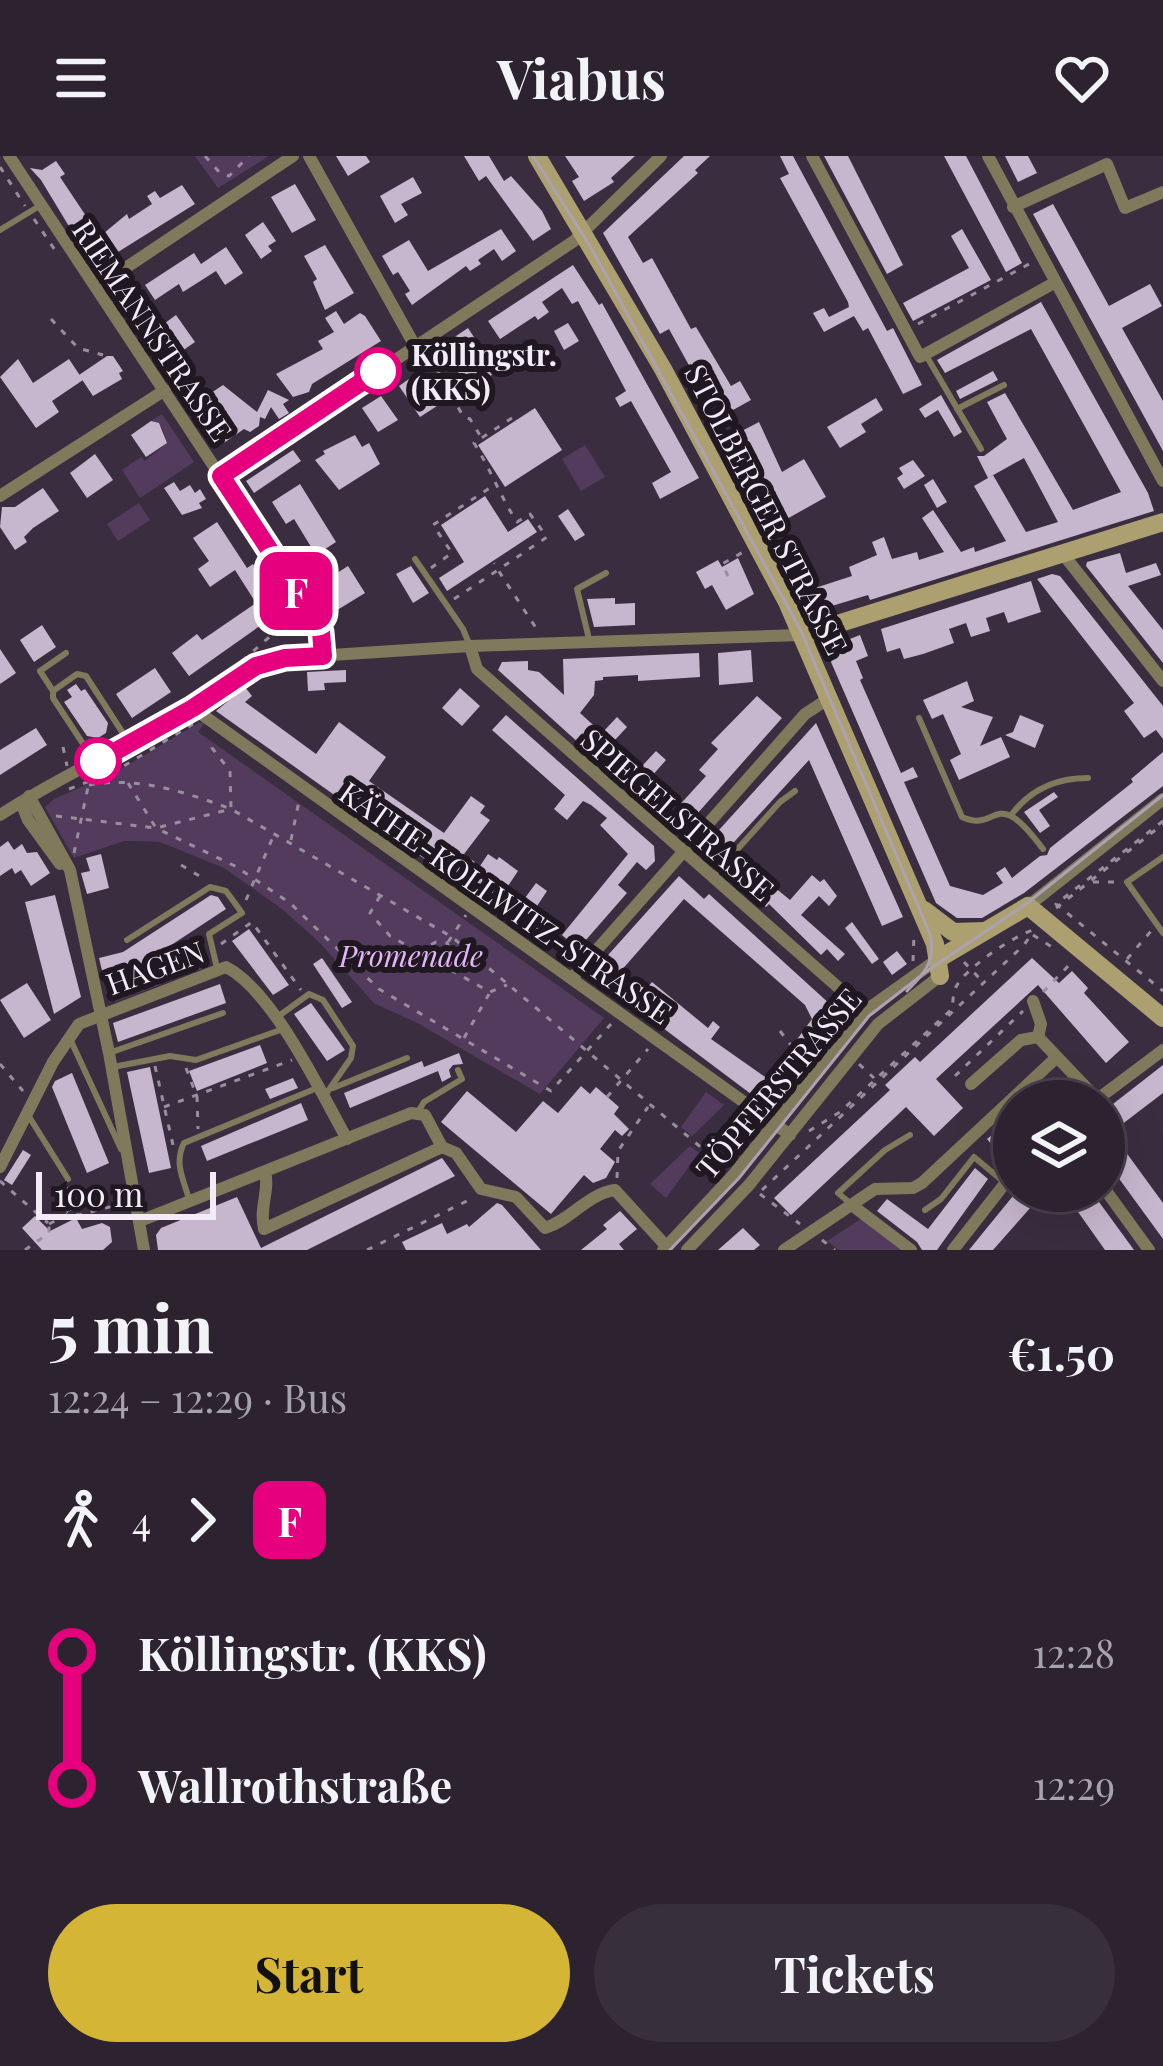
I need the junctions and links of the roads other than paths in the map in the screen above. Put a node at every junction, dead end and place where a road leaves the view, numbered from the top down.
1 (9, 156) edge
2 (292, 156) edge
3 (309, 156) edge
4 (537, 156) edge
5 (661, 156) edge
6 (812, 156) edge
7 (988, 156) edge
8 (1105, 160) edge
9 (1163, 192) edge
10 (41, 205) junction
11 (1013, 207) junction
12 (0, 230) edge
13 (584, 233) junction
14 (1054, 284) junction
15 (97, 287) junction
16 (418, 344) junction
17 (925, 354) junction
18 (1004, 385) dead end
19 (165, 390) junction
20 (957, 409) junction
21 (981, 449) dead end
22 (221, 476) junction
23 (1163, 481) edge
24 (0, 496) edge
25 (1163, 521) edge
26 (1063, 554) junction
27 (415, 559) dead end
28 (607, 573) dead end
29 (802, 635) junction
30 (589, 642) junction
31 (470, 646) junction
32 (67, 653) dead end
33 (323, 656) junction
34 (1163, 682) edge
35 (52, 691) junction
36 (828, 699) junction
37 (198, 711) junction
38 (919, 718) dead end
39 (129, 743) junction
40 (94, 763) junction
41 (1088, 778) dead end
42 (796, 791) dead end
43 (25, 799) junction
44 (1163, 799) edge
45 (1012, 814) junction
46 (0, 816) edge
47 (28, 820) junction
48 (1043, 849) dead end
49 (684, 852) junction
50 (1163, 857) edge
51 (712, 877) junction
52 (75, 891) junction
53 (916, 903) junction
54 (1041, 915) junction
55 (996, 928) junction
56 (1163, 933) edge
57 (127, 940) dead end
58 (221, 967) junction
59 (939, 968) junction
60 (572, 978) junction
61 (1033, 1001) road end
62 (100, 1006) junction
63 (866, 1011) junction
64 (223, 1013) dead end
65 (1163, 1018) edge
66 (279, 1024) junction
67 (1038, 1037) junction
68 (70, 1038) junction
69 (1163, 1050) edge
70 (1058, 1057) junction
71 (406, 1058) dead end
72 (111, 1060) junction
73 (458, 1070) dead end
74 (1078, 1080) edge
75 (971, 1084) dead end
76 (1125, 1085) edge
77 (324, 1091) junction
78 (29, 1106) junction
79 (415, 1112) junction
80 (776, 1124) junction
81 (790, 1135) junction
82 (910, 1135) dead end
83 (347, 1139) junction
84 (442, 1147) junction
85 (0, 1167) edge
86 (993, 1168) edge
87 (265, 1172) junction
88 (133, 1175) junction
89 (68, 1180) dead end
90 (993, 1198) edge
91 (190, 1202) junction
92 (853, 1206) junction
93 (925, 1210) dead end
94 (1121, 1212) edge
95 (140, 1221) junction
96 (665, 1248) edge
97 (907, 1249) edge
98 (144, 1250) edge
99 (686, 1250) edge
100 (784, 1250) edge
101 (953, 1250) edge
102 (1149, 1250) edge

1 - 10 street, RIEMANNSTRASSE
2 - 15 street
3 - 16 street
4 - 13 main road, STOLBERGER STRASSE
5 - 13 street
6 - 17 street
7 - 11 street
8 - 9 street
8 - 11 street
10 - 12 lane
10 - 15 street, RIEMANNSTRASSE
11 - 14 street
13 - 16 street
13 - 29 main road, STOLBERGER STRASSE
14 - 17 street
14 - 23 street
15 - 19 street, RIEMANNSTRASSE
16 - 22 street
17 - 20 lane
18 - 20 lane
19 - 22 street, RIEMANNSTRASSE
19 - 24 street
20 - 21 lane
22 - 33 street, RIEMANNSTRASSE
25 - 26 main road
26 - 29 main road
26 - 34 street
27 - 31 lane
28 - 30 lane
29 - 30 street
29 - 36 main road, STOLBERGER STRASSE
30 - 31 street
31 - 33 street
31 - 49 street, SPIEGELSTRASSE
32 - 35 lane
33 - 37 street
35 - 39 lane
35 - 40 lane
36 - 49 street
36 - 53 main road, STOLBERGER STRASSE
37 - 39 street
37 - 60 street, KÄTHE-KOLLWITZ-STRASSE
38 - 45 lane
39 - 40 street
40 - 43 street
41 - 45 lane
42 - 51 lane
43 - 46 street
43 - 47 street
43 - 52 street
44 - 54 street
45 - 48 lane
46 - 47 street
47 - 52 street
49 - 51 street, SPIEGELSTRASSE
49 - 60 street
50 - 56 lane
51 - 63 street, SPIEGELSTRASSE
52 - 62 street
53 - 55 main road
53 - 59 main road, STOLBERGER STRASSE
54 - 55 main road
54 - 65 main road
55 - 59 main road
57 - 58 lane
58 - 62 street, HAGEN
58 - 66 street
59 - 63 street, TÖPFERSTRASSE
59 - 81 street, TÖPFERSTRASSE
60 - 80 street, KÄTHE-KOLLWITZ-STRASSE
61 - 67 street
62 - 68 street, HAGEN
62 - 72 street
63 - 80 street, TÖPFERSTRASSE
64 - 72 lane
66 - 72 lane
66 - 77 street
66 - 77 lane
67 - 70 street
67 - 75 street
68 - 78 street, HAGEN
68 - 88 lane
69 - 76 street
70 - 74 street
70 - 92 street
71 - 77 lane
72 - 88 street
73 - 79 lane
77 - 83 street
77 - 91 lane
78 - 85 street, HAGEN
78 - 89 lane
79 - 83 street
79 - 84 street
80 - 81 street, KÄTHE-KOLLWITZ-STRASSE
80 - 96 street, TÖPFERSTRASSE
81 - 99 street, TÖPFERSTRASSE
82 - 92 lane
83 - 87 street
84 - 87 street
84 - 96 street
86 - 93 lane
87 - 91 street
88 - 95 street
90 - 101 street
91 - 95 street
92 - 97 street
92 - 100 street
94 - 102 street
95 - 98 street

